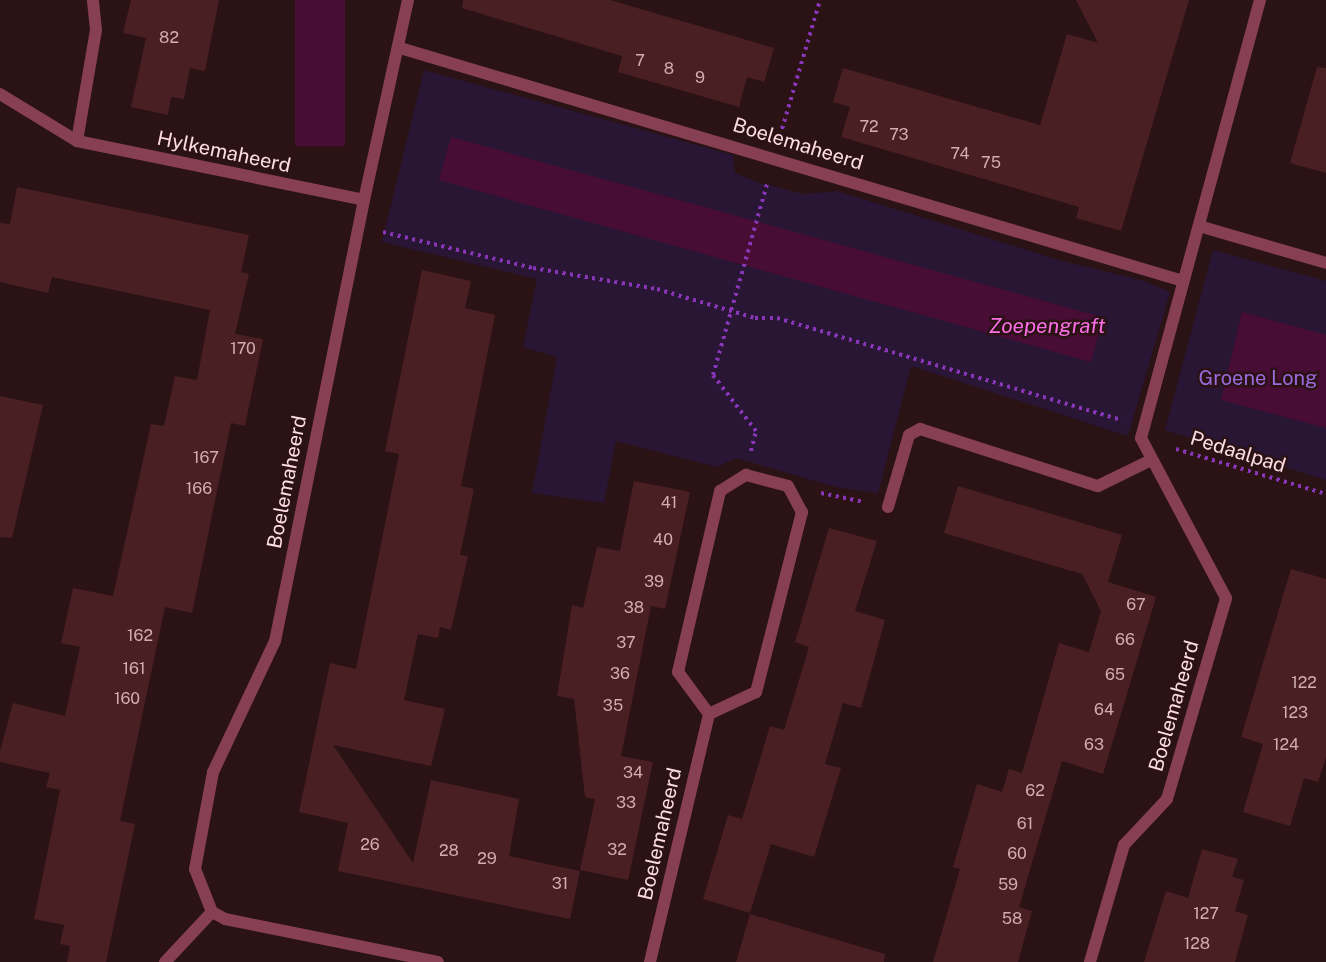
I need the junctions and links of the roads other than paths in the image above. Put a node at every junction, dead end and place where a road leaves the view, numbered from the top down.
1 (93, 0) edge
2 (408, 0) edge
3 (1260, 0) edge
4 (400, 48) junction
5 (0, 93) edge
6 (77, 141) junction
7 (364, 200) junction
8 (1199, 226) junction
9 (1326, 263) edge
10 (1183, 281) junction
11 (1151, 460) junction
12 (888, 507) road end
13 (709, 714) junction
14 (212, 912) junction
15 (165, 962) edge
16 (438, 962) edge
17 (650, 962) edge
18 (1090, 962) edge

1 - 6 street
2 - 4 street, Boelemaheerd
3 - 8 street
4 - 7 street, Boelemaheerd
4 - 10 street, Boelemaheerd
5 - 6 street, Hylkemaheerd
6 - 7 street, Hylkemaheerd
7 - 14 street, Boelemaheerd
8 - 9 street
8 - 10 street
10 - 11 street, Boelemaheerd
11 - 12 street
11 - 18 street, Boelemaheerd
13 - 13 street
13 - 17 street, Boelemaheerd
14 - 15 street
14 - 16 street

